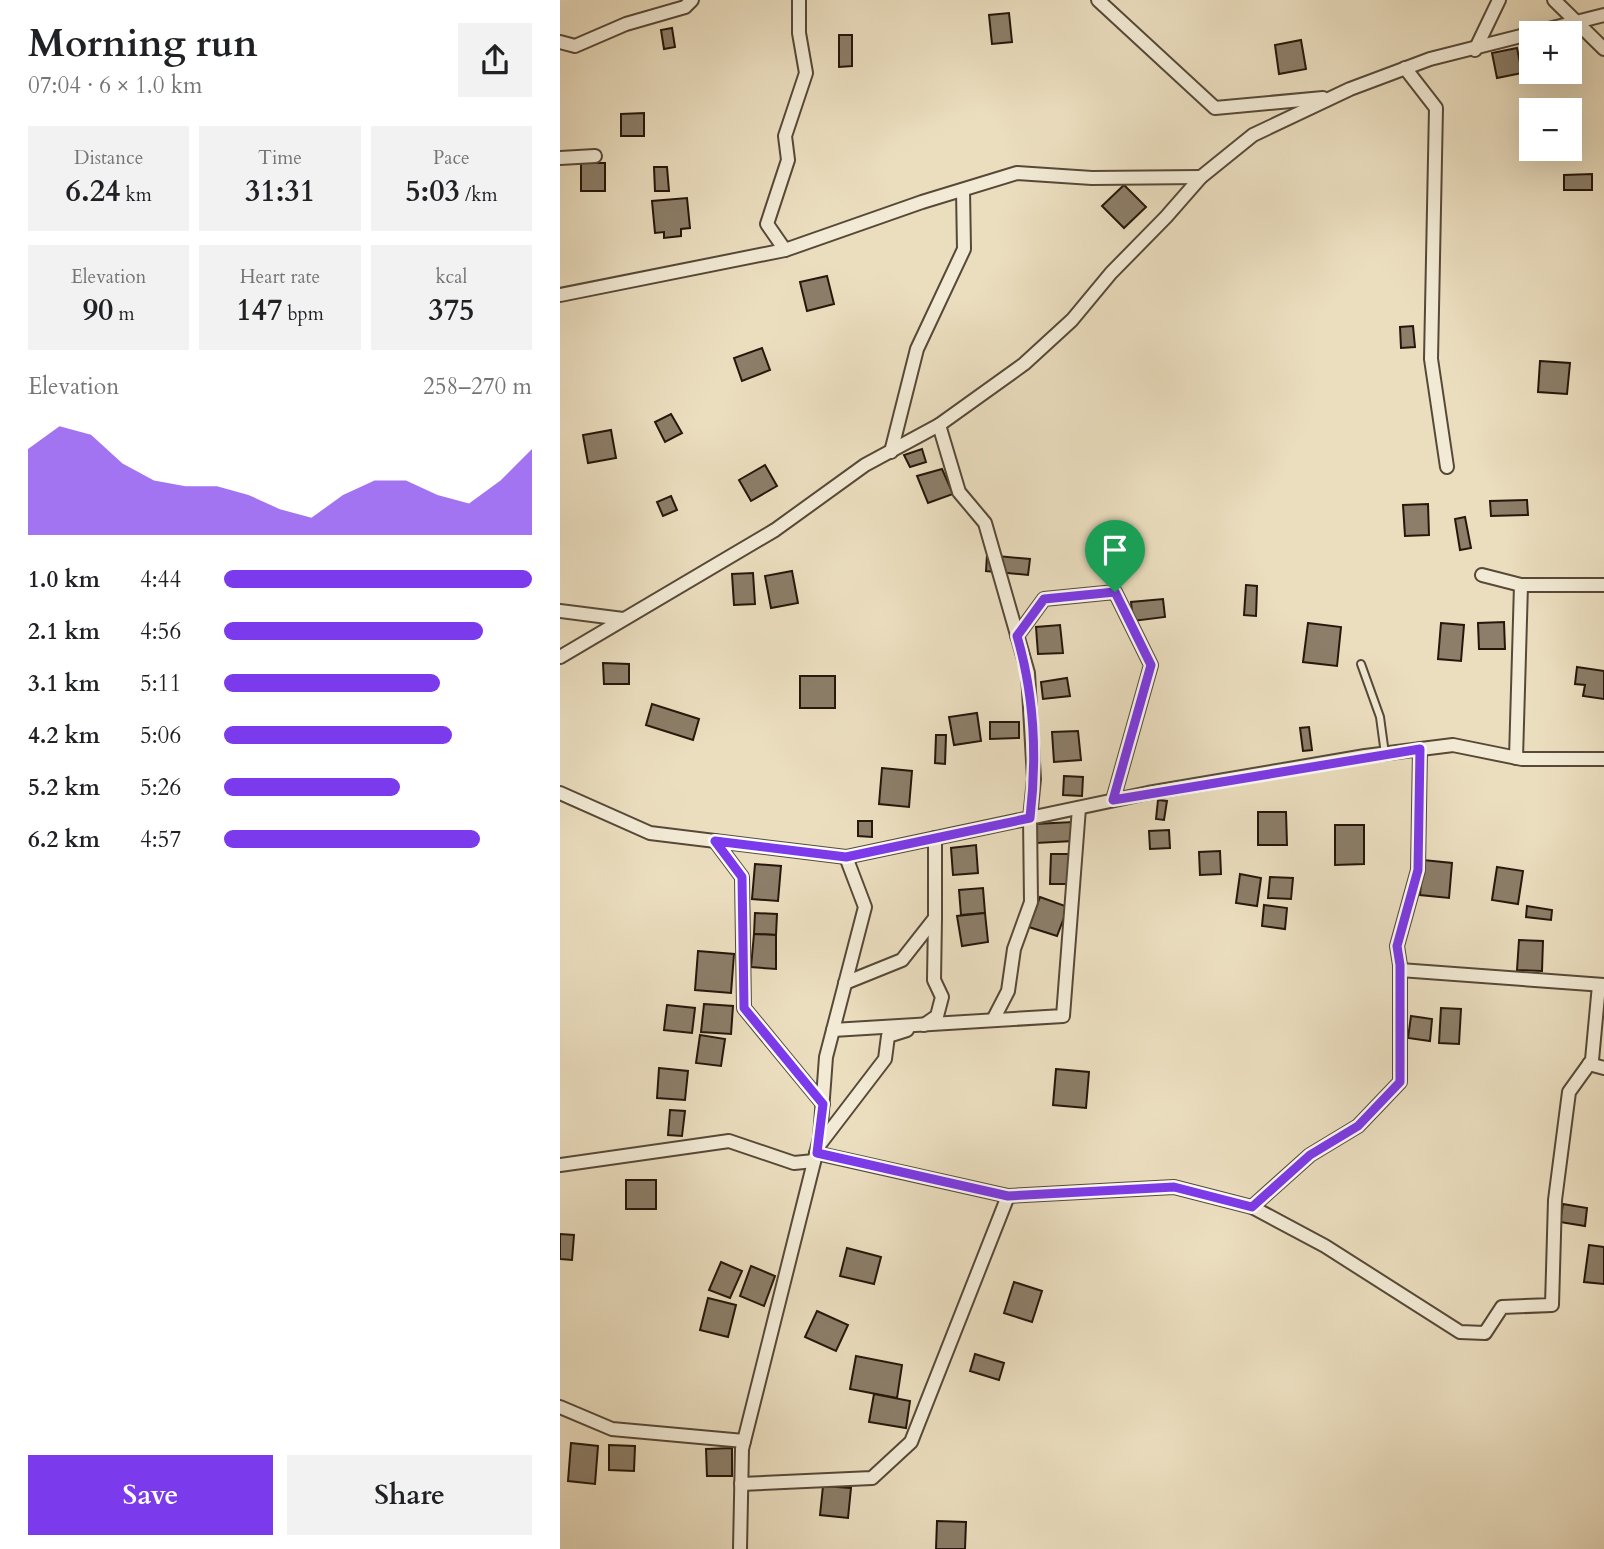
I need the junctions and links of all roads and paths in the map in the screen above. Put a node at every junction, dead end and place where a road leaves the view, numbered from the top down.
1 (692, 0) edge
2 (799, 0) edge
3 (1098, 0) edge
4 (1499, 0) edge
5 (1554, 0) edge
6 (1604, 15) edge
7 (1575, 21) joint
8 (1582, 28) edge
9 (1519, 37) edge
10 (563, 46) edge
11 (1604, 49) edge
12 (1475, 50) junction
13 (1405, 68) junction
14 (1334, 97) junction
15 (595, 156) dead end
16 (560, 158) edge
17 (1201, 177) junction
18 (964, 190) junction
19 (785, 250) junction
20 (560, 295) edge
21 (939, 425) junction
22 (891, 452) junction
23 (1447, 467) dead end
24 (1482, 575) dead end
25 (1604, 584) edge
26 (1521, 585) junction
27 (560, 611) edge
28 (623, 619) junction
29 (1017, 636) junction
30 (560, 657) edge
31 (1361, 664) dead end
32 (1420, 749) junction
33 (1385, 754) junction
34 (1517, 758) junction
35 (1604, 759) edge
36 (560, 793) edge
37 (1113, 800) junction
38 (1079, 808) junction
39 (1030, 818) junction
40 (934, 838) junction
41 (715, 841) junction
42 (846, 857) junction
43 (935, 918) junction
44 (1400, 970) junction
45 (845, 983) junction
46 (1601, 985) edge
47 (993, 1020) junction
48 (926, 1024) junction
49 (833, 1030) junction
50 (1589, 1064) junction
51 (1604, 1068) edge
52 (823, 1104) junction
53 (816, 1153) junction
54 (560, 1164) edge
55 (1008, 1196) junction
56 (1252, 1207) junction
57 (560, 1407) edge
58 (744, 1441) junction
59 (741, 1484) junction
60 (740, 1549) edge

1 - 10 street
2 - 19 street
3 - 14 street
4 - 12 street
5 - 7 street
6 - 7 street
8 - 11 street
9 - 12 street
12 - 13 street
13 - 14 street
13 - 23 street
14 - 17 street
15 - 16 street
17 - 18 street
17 - 21 street
18 - 19 street
18 - 22 street
19 - 20 street
21 - 22 street
21 - 29 street
22 - 28 street
24 - 26 street
25 - 26 street
26 - 34 street
27 - 28 street
28 - 30 street
29 - 37 street
29 - 39 street
31 - 33 lane
32 - 33 street
32 - 34 street
32 - 44 street
33 - 37 street
34 - 35 street
36 - 41 street
37 - 38 street
38 - 39 street
38 - 47 street
39 - 40 street
39 - 47 street
40 - 42 street
40 - 43 street
41 - 42 street
41 - 52 street
42 - 45 street
43 - 45 street
43 - 48 street
44 - 46 street
44 - 56 street
45 - 49 street
46 - 50 street
47 - 48 street
48 - 49 street
48 - 53 street
49 - 52 street
50 - 51 street
50 - 56 street
52 - 53 street
53 - 54 street
53 - 55 street
53 - 58 street
55 - 56 street
55 - 59 street
57 - 58 street
58 - 59 street
59 - 60 street

